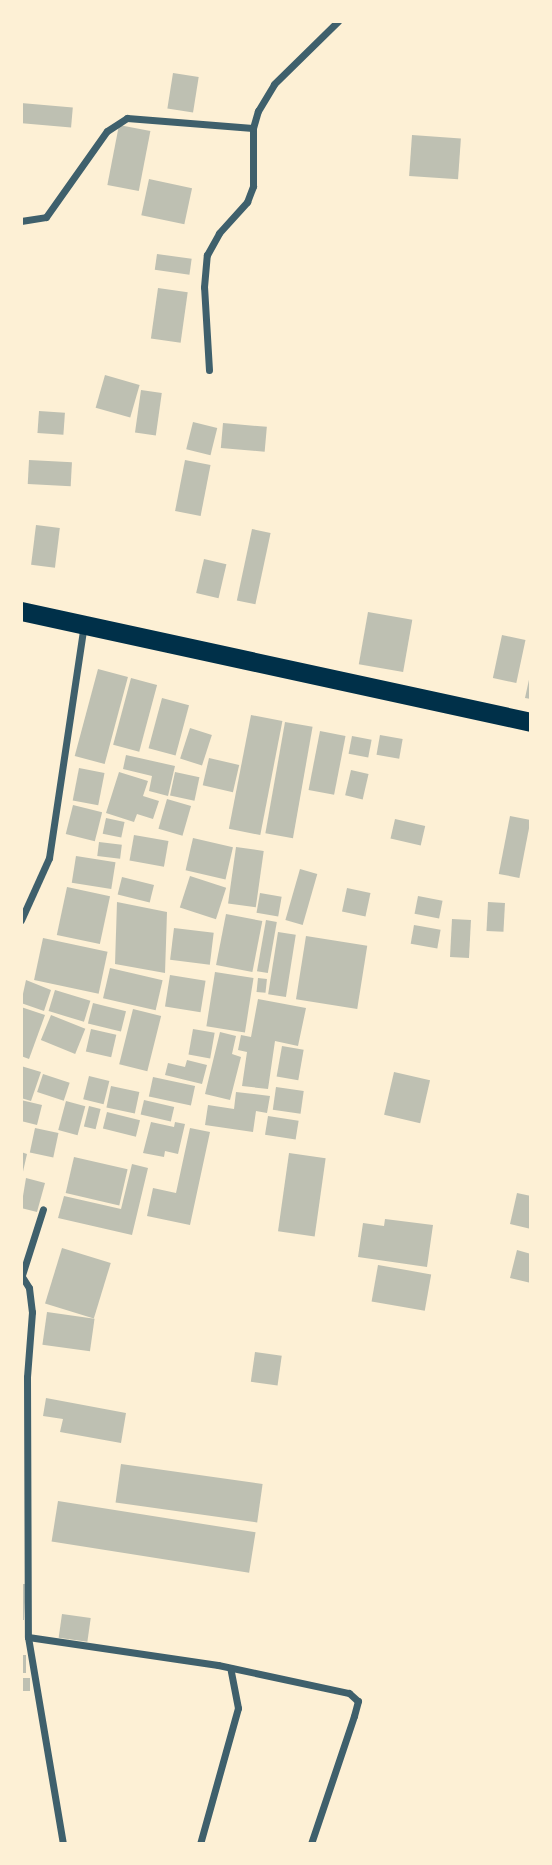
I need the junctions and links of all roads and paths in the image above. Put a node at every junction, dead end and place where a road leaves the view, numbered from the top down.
1 (338, 21) edge
2 (253, 128) junction
3 (21, 220) edge
4 (209, 370) dead end
5 (21, 611) edge
6 (84, 624) junction
7 (531, 722) edge
8 (21, 920) edge
9 (43, 1209) dead end
10 (21, 1275) edge
11 (28, 1636) junction
12 (232, 1671) junction
13 (64, 1844) edge
14 (200, 1844) edge
15 (312, 1844) edge

1 - 2 street
2 - 3 street
2 - 4 street
5 - 6 highway
6 - 7 highway
6 - 8 street
9 - 10 street
10 - 11 street
11 - 12 street
11 - 13 street
12 - 14 street
12 - 15 street

